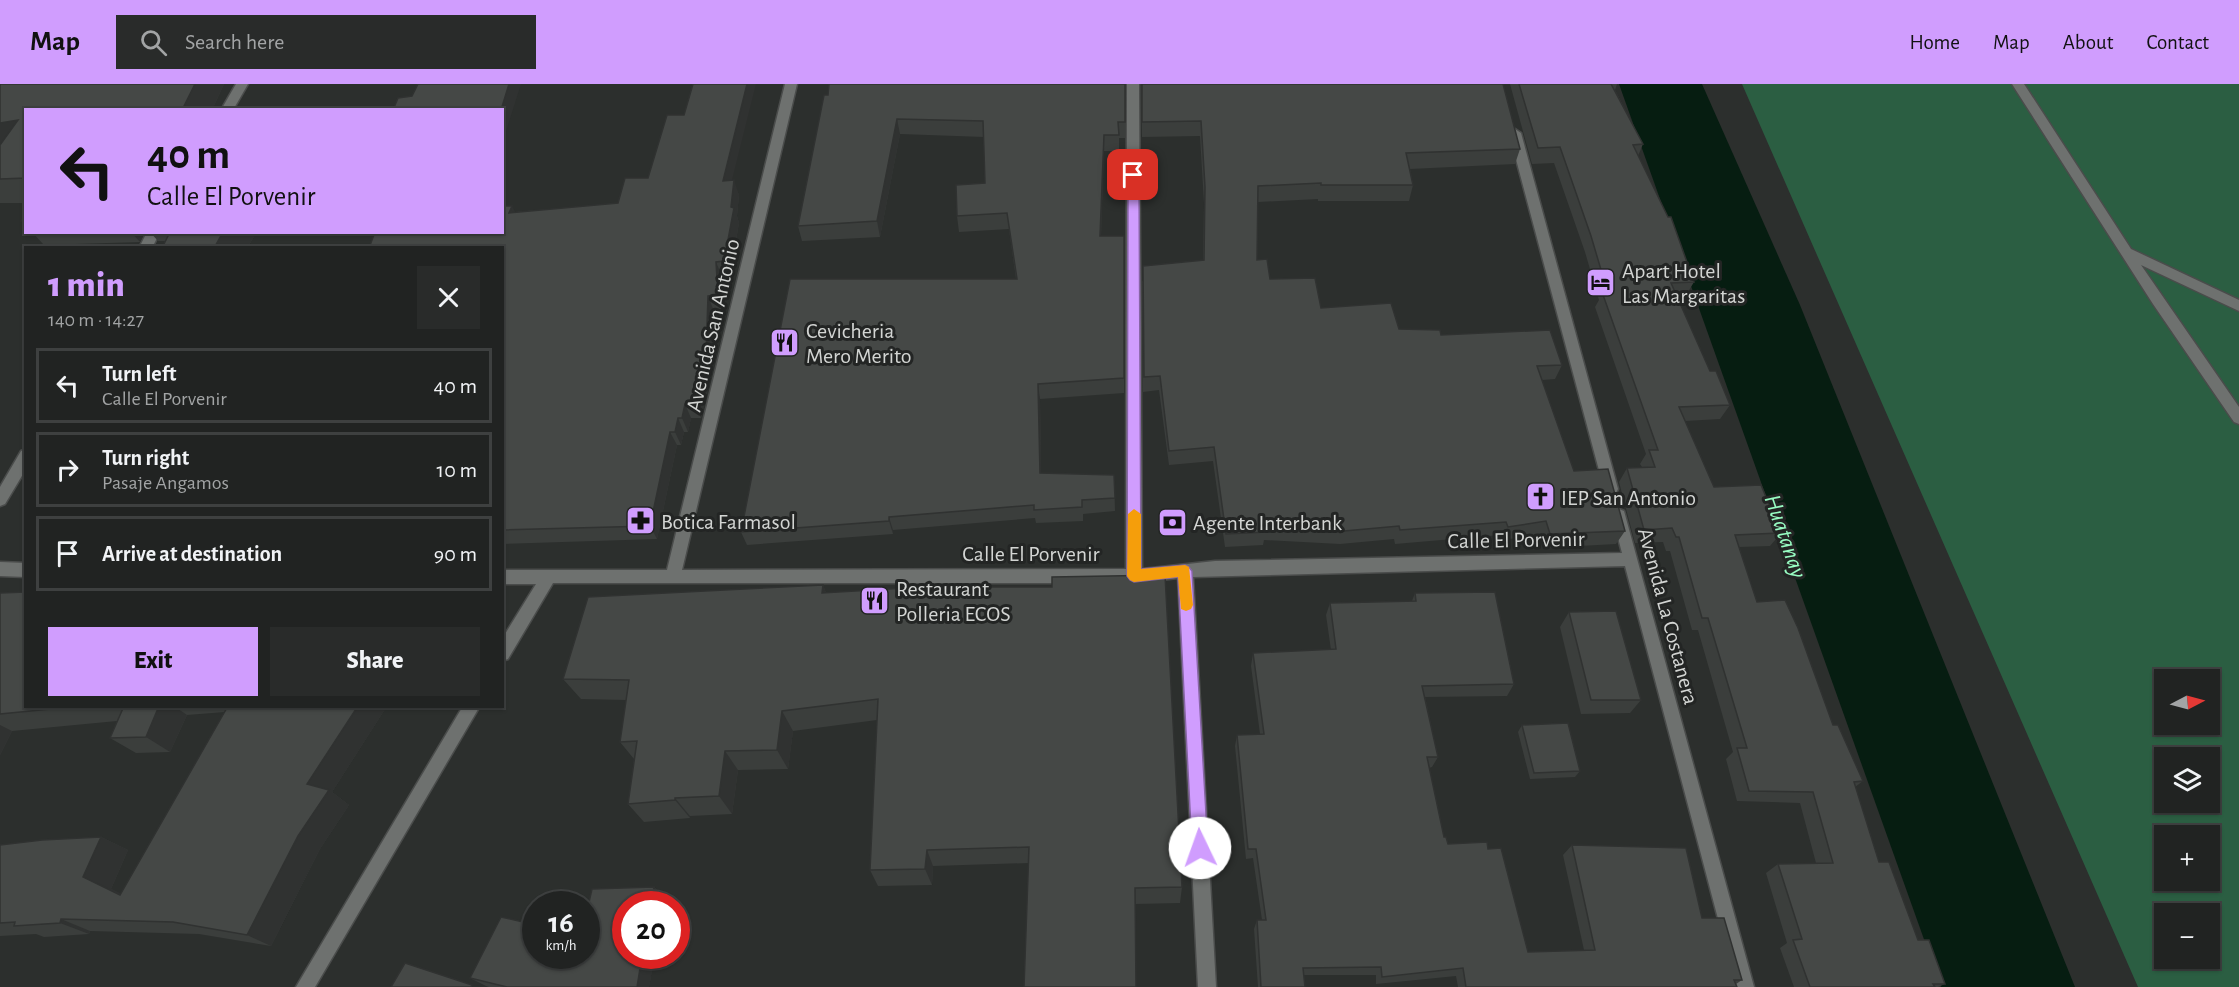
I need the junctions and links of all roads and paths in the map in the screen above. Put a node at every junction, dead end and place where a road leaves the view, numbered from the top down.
1 (242, 84) edge
2 (791, 84) edge
3 (1133, 84) edge
4 (2018, 84) edge
5 (228, 108) edge
6 (1511, 118) edge
7 (2127, 253) junction
8 (2239, 306) edge
9 (2239, 418) edge
10 (24, 458) edge
11 (0, 500) edge
12 (1631, 559) junction
13 (0, 570) edge
14 (24, 570) edge
15 (1185, 571) junction
16 (674, 576) junction
17 (1134, 576) junction
18 (504, 577) edge
19 (548, 578) junction
20 (504, 651) edge
21 (470, 708) edge
22 (304, 987) edge
23 (1207, 987) edge
24 (1745, 987) edge

1 - 5 street
2 - 16 street, Avenida San Antonio
3 - 17 street
4 - 7 street
6 - 12 street, Avenida La Costanera
7 - 8 street
7 - 9 street
10 - 11 street
12 - 15 street, Calle El Porvenir
12 - 24 street, Avenida La Costanera
13 - 14 street
15 - 17 street, Calle El Porvenir
15 - 23 street
16 - 17 street, Calle El Porvenir
16 - 19 street, Calle El Porvenir
18 - 19 street, Calle El Porvenir
19 - 20 street
21 - 22 street

